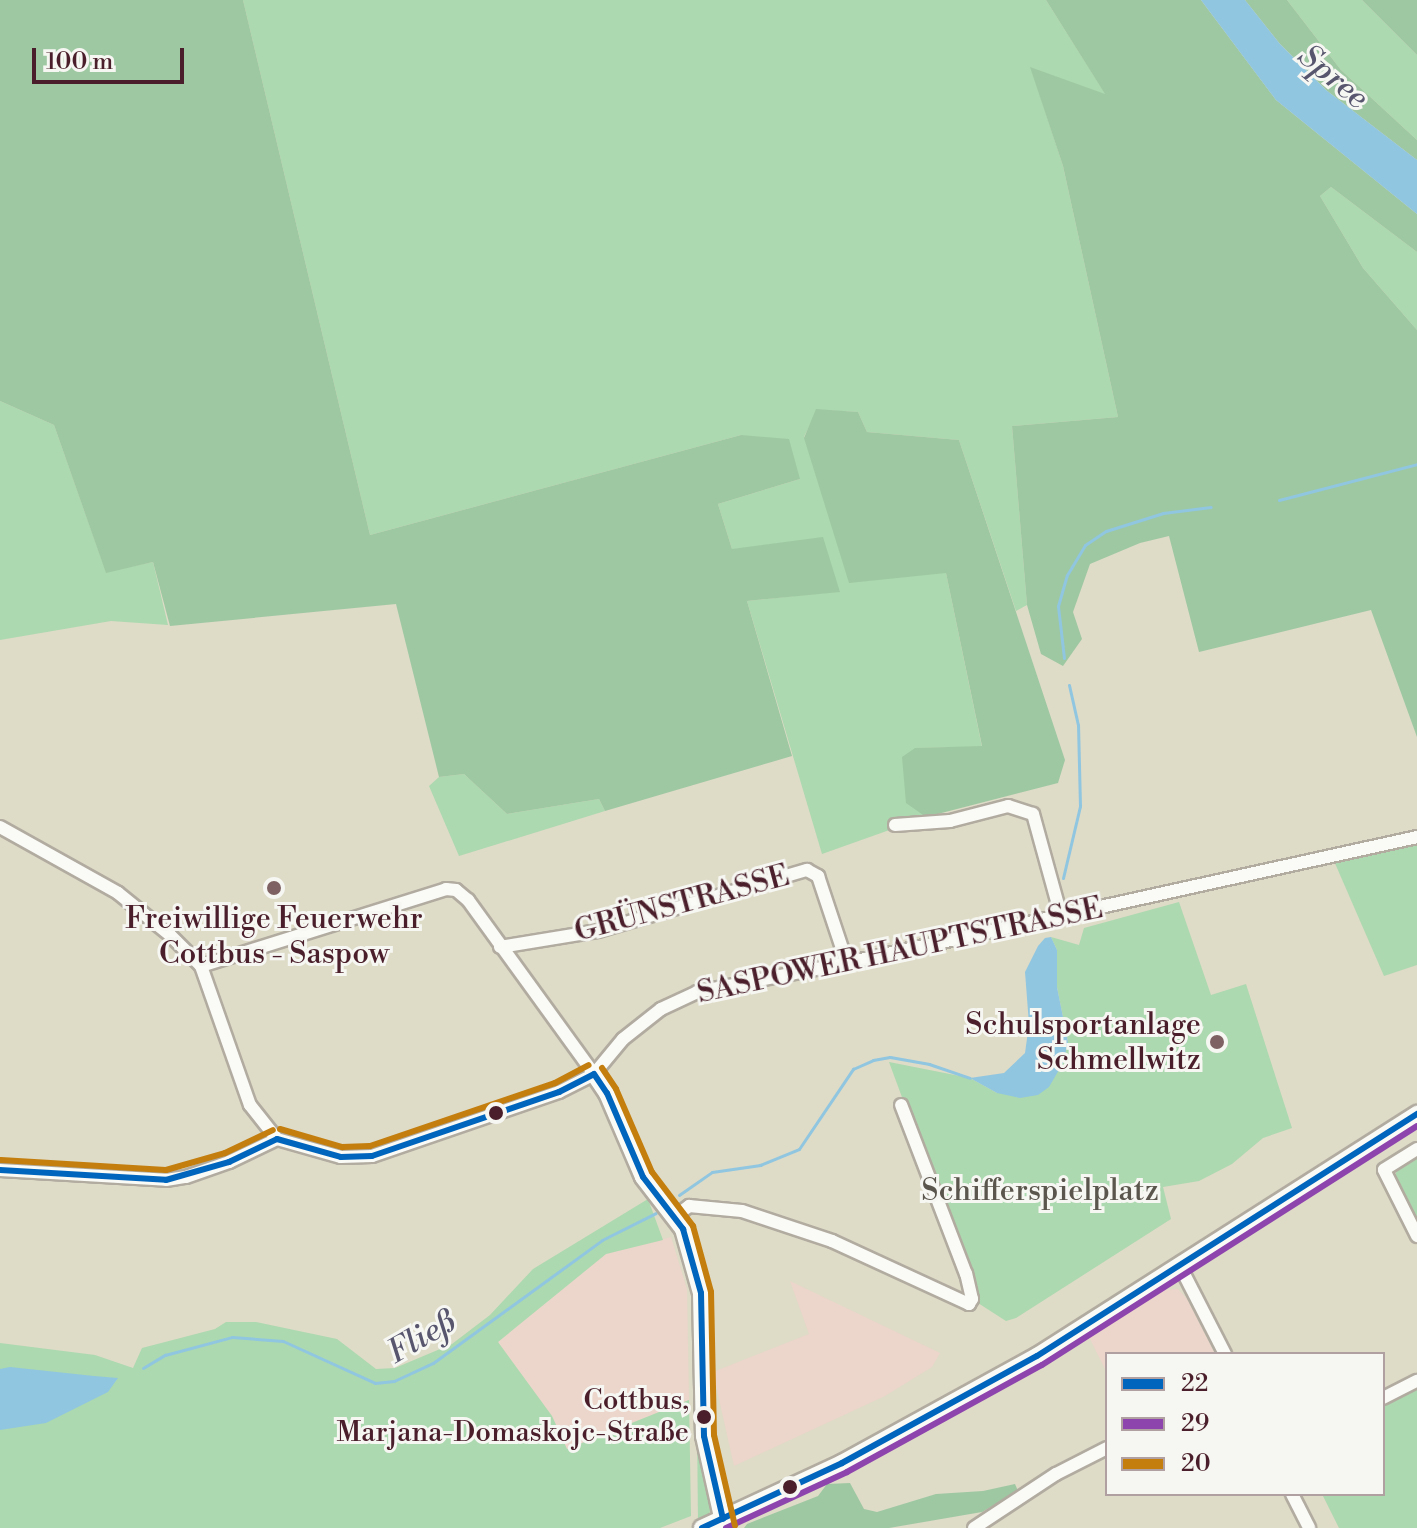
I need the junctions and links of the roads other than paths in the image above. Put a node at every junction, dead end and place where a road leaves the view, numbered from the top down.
1 (895, 825) dead end
2 (0, 827) edge
3 (1417, 837) edge
4 (1061, 916) junction
5 (500, 947) junction
6 (847, 963) junction
7 (201, 966) junction
8 (594, 1074) junction
9 (901, 1105) dead end
10 (1417, 1114) edge
11 (277, 1139) junction
12 (1417, 1149) edge
13 (0, 1170) edge
14 (674, 1217) junction
15 (1417, 1236) edge
16 (1180, 1266) junction
17 (1224, 1352) edge
18 (1417, 1381) edge
19 (1385, 1397) edge
20 (1105, 1449) edge
21 (1293, 1496) edge
22 (724, 1523) edge
23 (702, 1528) edge
24 (974, 1528) edge
25 (1309, 1528) edge

1 - 4 street
2 - 7 street
3 - 4 street, SASPOWER HAUPTSTRASSE
4 - 6 street, SASPOWER HAUPTSTRASSE
5 - 6 street, GRÜNSTRASSE
5 - 7 street
5 - 8 street
6 - 8 street, SASPOWER HAUPTSTRASSE
7 - 11 street
8 - 11 street, SASPOWER HAUPTSTRASSE
8 - 14 street
9 - 14 street
10 - 16 street
11 - 13 street
12 - 15 street
14 - 22 street
16 - 17 street
16 - 22 street
18 - 19 street
20 - 24 street
21 - 25 street
22 - 23 street

